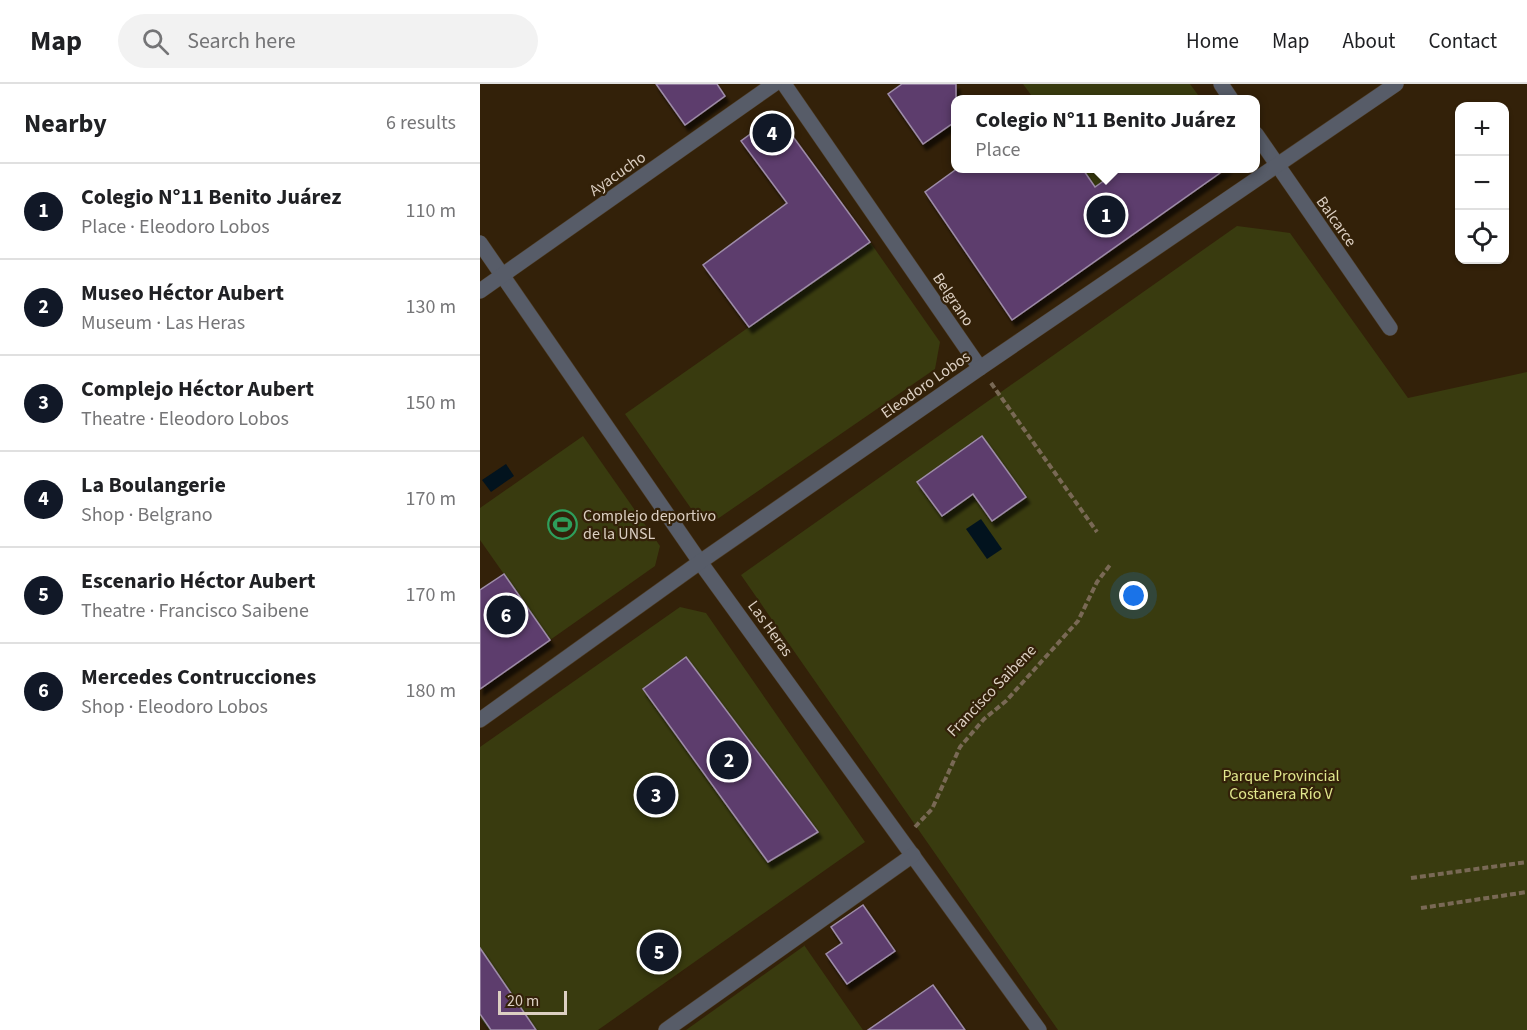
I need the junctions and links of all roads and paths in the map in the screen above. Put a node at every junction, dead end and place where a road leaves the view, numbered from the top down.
1 (774, 84) edge
2 (784, 84) edge
3 (1396, 84) edge
4 (1260, 141) edge
5 (1277, 166) junction
6 (480, 243) edge
7 (503, 275) junction
8 (480, 291) edge
9 (1390, 328) dead end
10 (980, 368) junction
11 (1097, 532) dead end
12 (700, 562) junction
13 (1110, 565) dead end
14 (480, 720) edge
15 (902, 840) junction
16 (913, 855) junction
17 (1527, 862) edge
18 (1412, 879) dead end
19 (1527, 892) edge
20 (1421, 908) dead end
21 (666, 1030) edge
22 (1039, 1030) edge

1 - 7 street, Ayacucho
2 - 10 street, Belgrano
3 - 5 street, Eleodoro Lobos
4 - 5 street, Balcarce
5 - 9 street, Balcarce
5 - 10 street, Eleodoro Lobos
6 - 7 street, Las Heras
7 - 8 street, Ayacucho
7 - 12 street, Las Heras
10 - 11 path
10 - 12 street, Eleodoro Lobos
12 - 14 street, Eleodoro Lobos
12 - 15 street, Las Heras
13 - 15 path, Francisco Saibene
15 - 16 street, Las Heras
16 - 21 street
16 - 22 street, Las Heras
17 - 18 path
19 - 20 path

